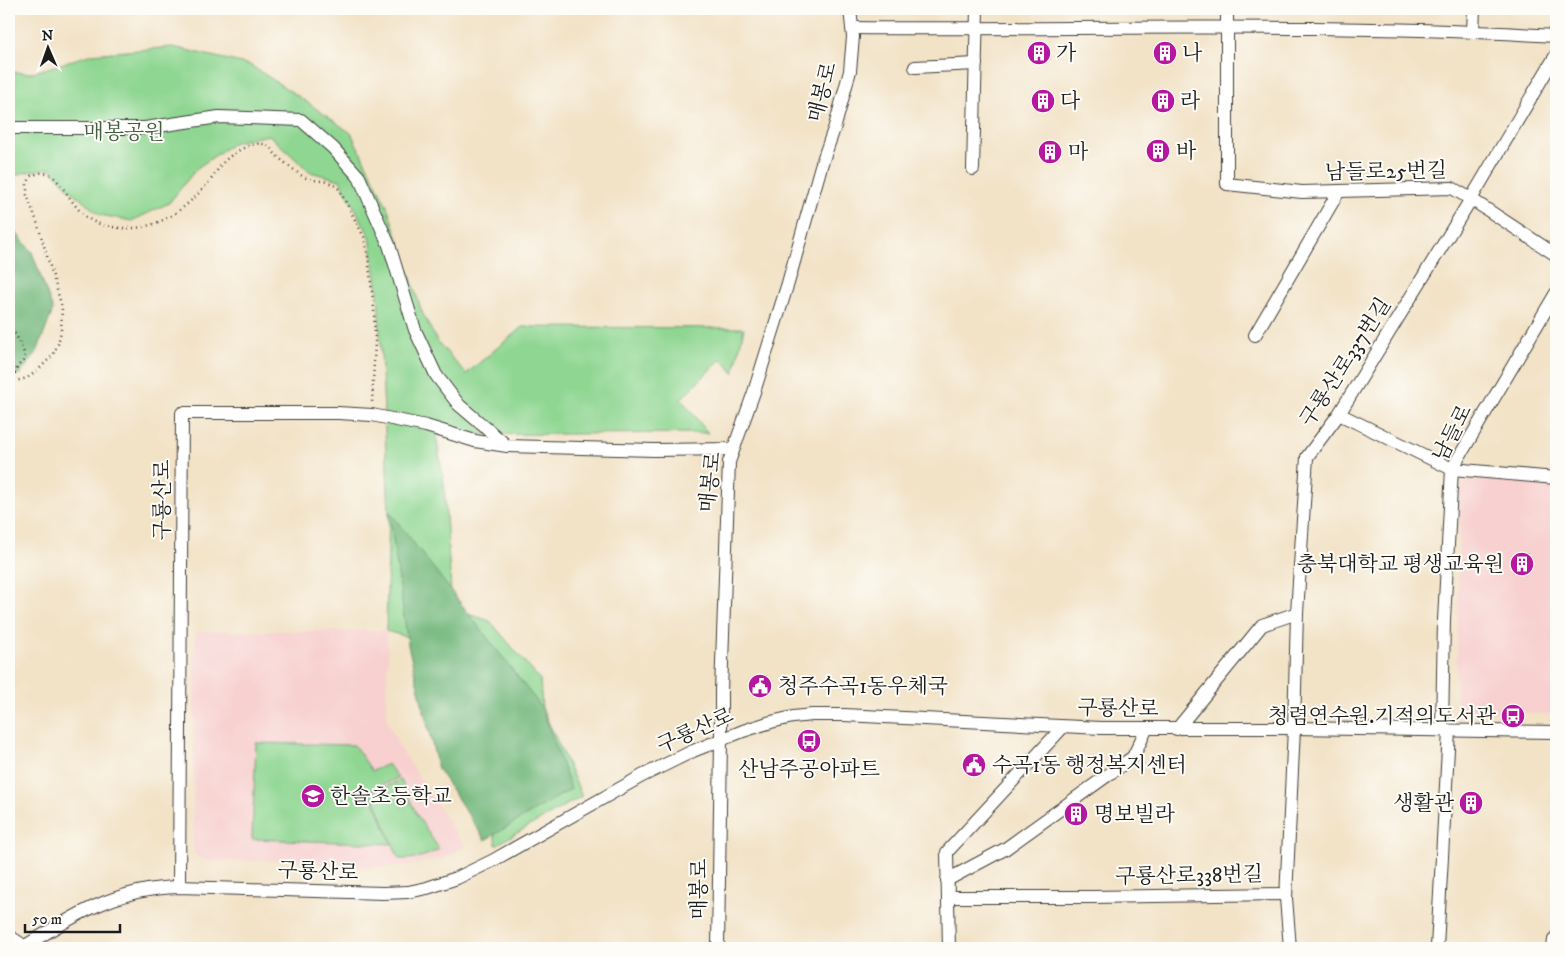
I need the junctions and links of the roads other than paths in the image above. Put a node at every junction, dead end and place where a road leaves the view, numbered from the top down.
1 (850, 9) edge
2 (977, 9) edge
3 (1227, 9) edge
4 (1474, 9) edge
5 (1227, 27) junction
6 (852, 28) junction
7 (977, 29) junction
8 (1473, 31) junction
9 (1556, 36) edge
10 (1556, 55) edge
11 (976, 64) junction
12 (914, 67) dead end
13 (9, 128) edge
14 (973, 169) dead end
15 (1339, 191) junction
16 (1471, 198) junction
17 (1556, 256) edge
18 (1556, 294) edge
19 (1255, 334) dead end
20 (1339, 414) junction
21 (507, 446) junction
22 (733, 449) junction
23 (1452, 469) junction
24 (1556, 478) edge
25 (1297, 613) junction
26 (1063, 727) junction
27 (1147, 728) junction
28 (1177, 728) junction
29 (1294, 728) junction
30 (1446, 730) junction
31 (1556, 732) edge
32 (721, 740) junction
33 (947, 880) junction
34 (179, 887) junction
35 (1286, 894) junction
36 (948, 897) junction
37 (9, 936) edge
38 (1556, 937) edge
39 (24, 948) edge
40 (718, 948) edge
41 (948, 948) edge
42 (1290, 948) edge
43 (1436, 948) edge
44 (1553, 948) edge

1 - 6 street, 매봉로
2 - 7 street
3 - 5 street
4 - 8 street
5 - 7 street
5 - 8 street
5 - 15 street, 남들로25번길
6 - 7 street
6 - 22 street, 매봉로
7 - 11 street
8 - 9 street
10 - 16 street, 구룡산로337번길
11 - 12 street
11 - 14 street
13 - 21 street
15 - 16 street, 남들로25번길
15 - 19 street
16 - 17 street, 남들로25번길
16 - 20 street, 구룡산로337번길
18 - 23 street, 남들로
20 - 23 street
20 - 25 street, 구룡산로337번길
21 - 22 street
21 - 34 street, 구룡산로
22 - 32 street, 매봉로
23 - 24 street
23 - 30 street, 남들로
25 - 28 street
25 - 29 street, 구룡산로337번길
26 - 27 street, 구룡산로
26 - 32 street, 구룡산로
26 - 33 street
27 - 28 street, 구룡산로
27 - 33 street
28 - 29 street, 구룡산로
29 - 30 street, 구룡산로
29 - 35 street, 구룡산로338번길
30 - 31 street, 구룡산로
30 - 43 street, 남들로
32 - 34 street, 구룡산로
32 - 40 street, 매봉로
33 - 36 street
34 - 39 street, 구룡산로
35 - 36 street, 구룡산로338번길
35 - 42 street, 구룡산로338번길
36 - 41 street
37 - 39 street
38 - 44 street

